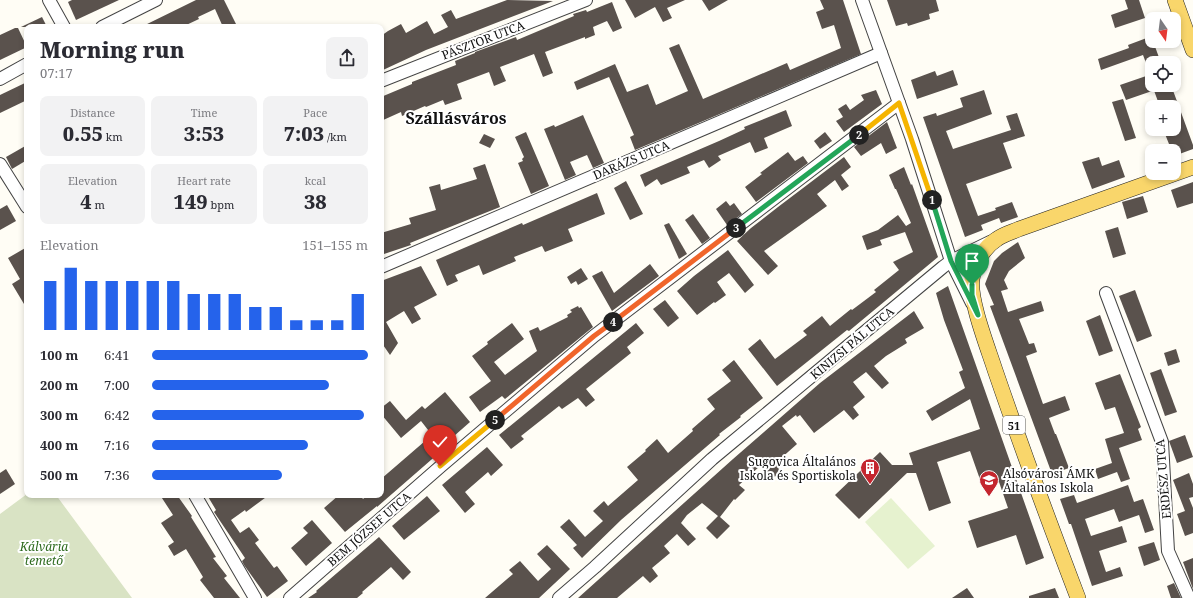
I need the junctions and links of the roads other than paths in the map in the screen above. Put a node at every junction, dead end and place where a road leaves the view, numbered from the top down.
1 (49, 0) edge
2 (156, 0) edge
3 (586, 0) edge
4 (862, 0) edge
5 (1175, 0) edge
6 (62, 24) edge
7 (108, 24) edge
8 (1193, 50) edge
9 (881, 53) junction
10 (24, 66) edge
11 (0, 79) edge
12 (384, 80) edge
13 (899, 103) junction
14 (0, 164) edge
15 (1193, 167) edge
16 (24, 203) edge
17 (997, 239) junction
18 (951, 261) junction
19 (384, 266) edge
20 (1106, 294) dead end
21 (978, 315) junction
22 (197, 498) edge
23 (254, 598) edge
24 (290, 598) edge
25 (559, 598) edge
26 (1078, 598) edge
27 (1189, 598) edge

1 - 6 street
2 - 7 street
3 - 12 street, PÁSZTOR UTCA
4 - 9 street
5 - 8 main road
9 - 13 street
9 - 19 street, DARÁZS UTCA
10 - 11 street
13 - 18 street
13 - 24 street, BEM JÓZSEF UTCA
14 - 16 street
15 - 17 main road, KINIZSI PÁL UTCA / 51
17 - 18 street, KINIZSI PÁL UTCA
17 - 21 main road, 51
18 - 21 street
18 - 25 street, KINIZSI PÁL UTCA
20 - 27 street, ERDÉSZ UTCA
21 - 26 main road, 51
22 - 23 street

